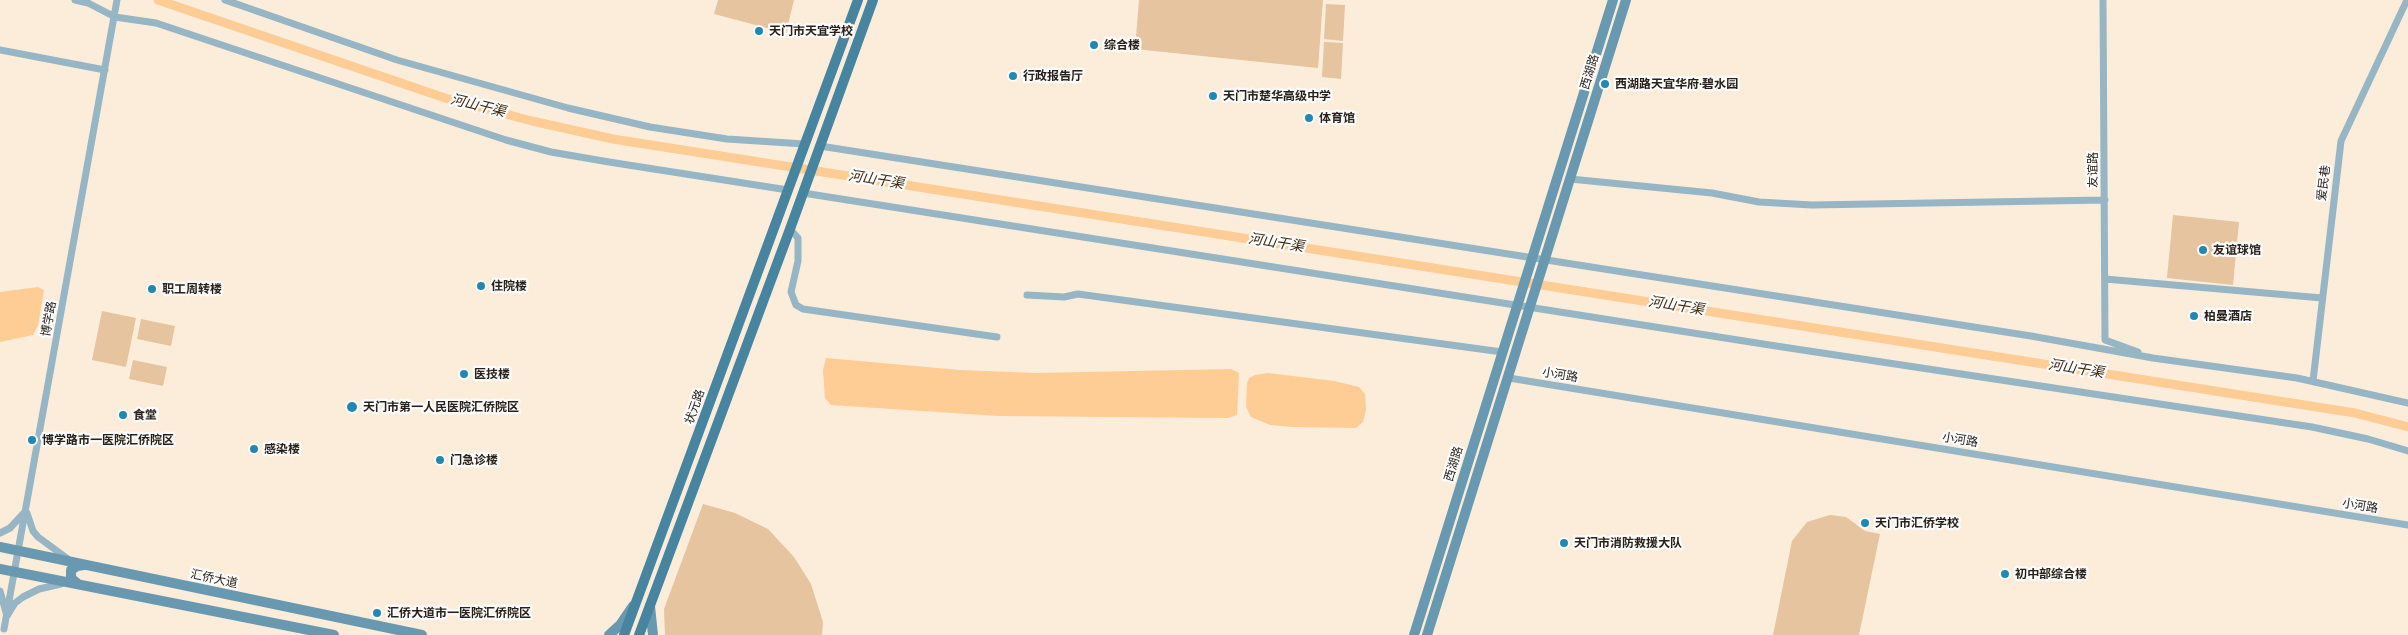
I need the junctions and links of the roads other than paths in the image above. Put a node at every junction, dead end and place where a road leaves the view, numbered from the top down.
1 (75, 0) edge
2 (117, 0) edge
3 (225, 0) edge
4 (858, 0) edge
5 (873, 0) edge
6 (1613, 0) edge
7 (1626, 0) edge
8 (2103, 0) edge
9 (2407, 0) edge
10 (115, 15) junction
11 (0, 50) edge
12 (105, 70) junction
13 (803, 146) junction
14 (819, 149) junction
15 (1570, 180) junction
16 (788, 189) junction
17 (803, 193) junction
18 (2104, 200) junction
19 (790, 229) junction
20 (1532, 261) junction
21 (1545, 263) junction
22 (2105, 279) junction
23 (1027, 295) dead end
24 (2322, 298) junction
25 (1517, 302) junction
26 (1531, 305) junction
27 (997, 337) dead end
28 (1502, 352) junction
29 (2153, 358) junction
30 (1509, 378) junction
31 (2312, 382) junction
32 (2408, 403) edge
33 (2408, 451) edge
34 (26, 510) junction
35 (2408, 525) edge
36 (0, 533) edge
37 (0, 547) edge
38 (19, 551) junction
39 (73, 562) junction
40 (90, 566) junction
41 (0, 569) edge
42 (15, 572) junction
43 (69, 583) junction
44 (86, 586) junction
45 (0, 591) edge
46 (637, 601) junction
47 (650, 605) junction
48 (7, 616) junction
49 (4, 629) dead end
50 (334, 635) edge
51 (422, 635) edge
52 (609, 635) edge
53 (624, 635) edge
54 (638, 635) edge
55 (653, 635) edge
56 (1414, 635) edge
57 (1427, 635) edge

1 - 10 street
2 - 10 street, 博学路
3 - 13 street
4 - 13 main road
5 - 14 main road
6 - 20 main road, 西湖路
7 - 15 main road, 西湖路
8 - 18 street, 友谊路
9 - 24 street, 爱民巷
10 - 12 street, 博学路
10 - 16 street
11 - 12 street
12 - 34 street, 博学路
13 - 16 main road, 状元路
14 - 17 main road
14 - 20 street
15 - 18 street
15 - 21 main road, 西湖路
16 - 46 main road, 状元路
17 - 19 main road
17 - 25 street
18 - 22 street, 友谊路
19 - 27 street
19 - 47 main road
20 - 21 street
20 - 25 main road, 西湖路
21 - 26 main road, 西湖路
21 - 29 street
22 - 24 street
22 - 29 street, 友谊路
23 - 28 street
24 - 31 street, 爱民巷
25 - 26 street
25 - 28 main road, 西湖路
26 - 30 main road, 西湖路
26 - 33 street
28 - 56 main road, 西湖路
29 - 31 street
30 - 35 street, 小河路
30 - 57 main road, 西湖路
31 - 32 street
34 - 36 street
34 - 38 street, 博学路
34 - 39 street
37 - 38 main road, 汇侨大道
38 - 39 main road, 汇侨大道
38 - 42 street, 博学路
39 - 40 main road, 汇侨大道
40 - 44 main road
40 - 51 main road, 汇侨大道
41 - 42 main road
42 - 43 main road
42 - 48 street, 博学路
43 - 44 main road
43 - 48 street
44 - 50 main road
45 - 48 street
46 - 52 main road
46 - 53 main road, 状元路
47 - 54 main road
47 - 55 main road
48 - 49 street, 博学路

